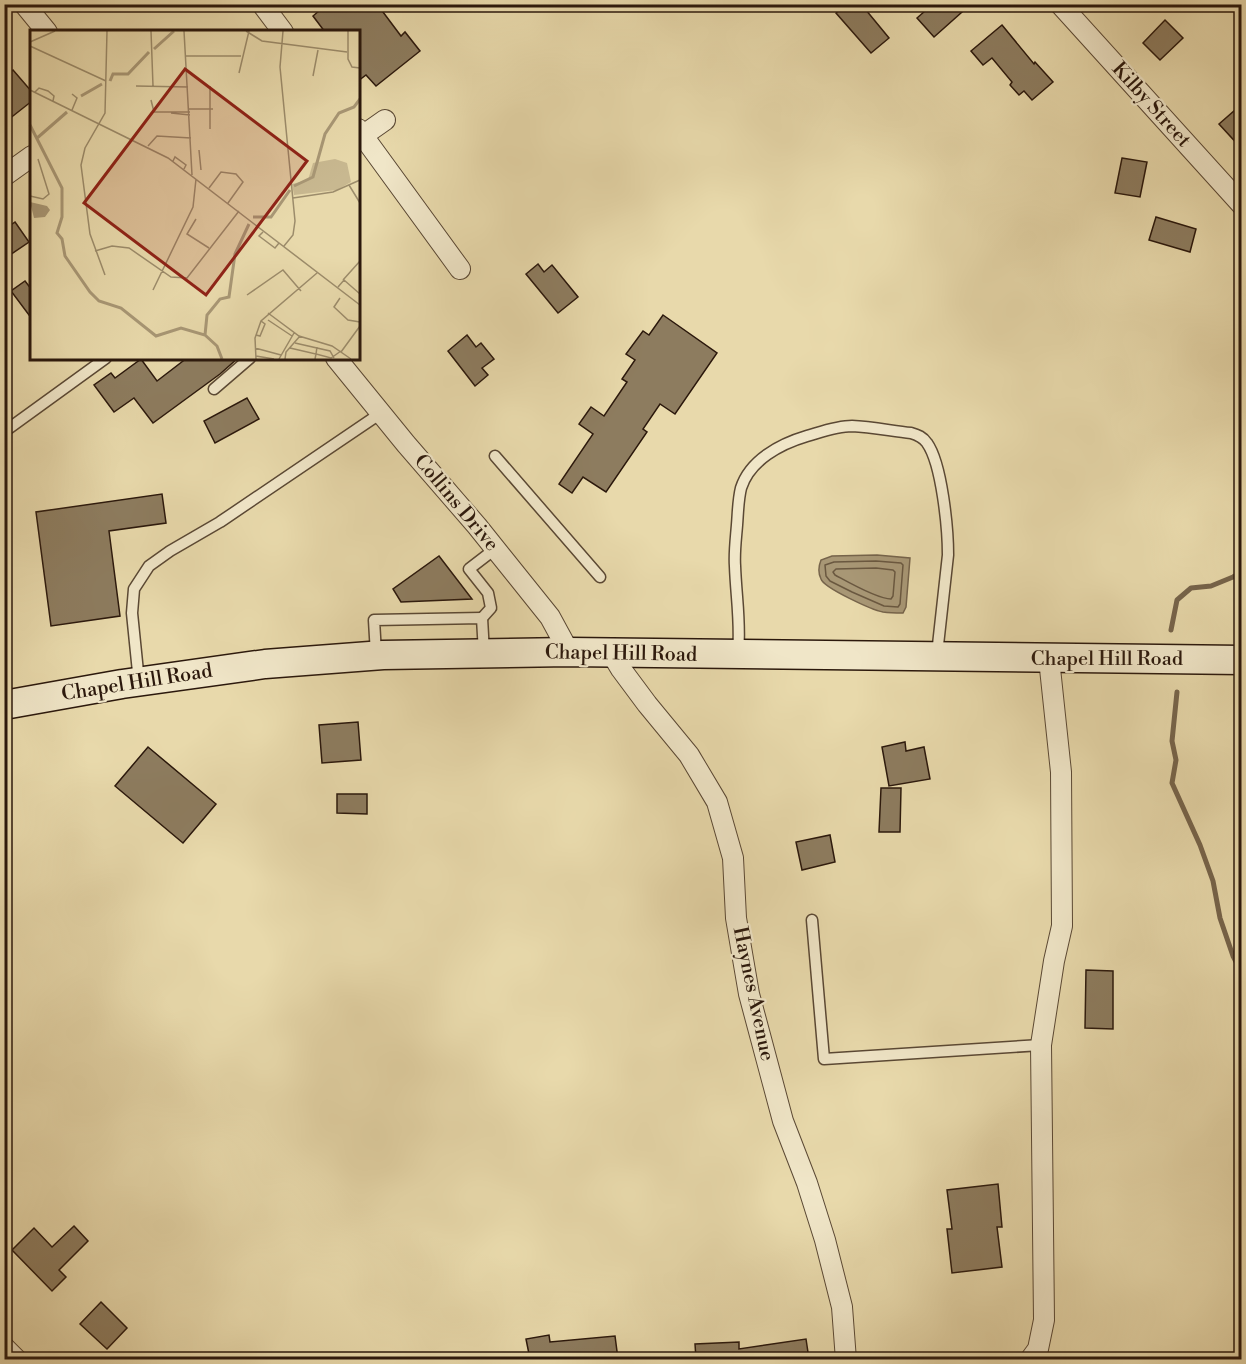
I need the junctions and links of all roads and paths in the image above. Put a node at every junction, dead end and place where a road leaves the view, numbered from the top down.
1 (24, 4) edge
2 (262, 4) edge
3 (1060, 4) edge
4 (45, 30) edge
5 (282, 30) edge
6 (385, 120) dead end
7 (360, 135) edge
8 (30, 157) edge
9 (4, 176) edge
10 (1242, 205) edge
11 (460, 268) dead end
12 (103, 360) edge
13 (248, 360) edge
14 (338, 360) edge
15 (214, 388) dead end
16 (381, 413) junction
17 (4, 429) edge
18 (495, 456) dead end
19 (495, 549) junction
20 (600, 577) dead end
21 (482, 618) junction
22 (569, 652) junction
23 (483, 653) junction
24 (612, 654) junction
25 (376, 655) junction
26 (738, 655) junction
27 (937, 657) junction
28 (1049, 658) junction
29 (1242, 660) edge
30 (139, 682) junction
31 (4, 705) edge
32 (812, 920) dead end
33 (1041, 1045) junction
34 (4, 1347) edge
35 (17, 1359) edge
36 (846, 1359) edge
37 (1030, 1359) edge

1 - 4 street
2 - 5 street
3 - 10 street, Kilby Street
6 - 7 street
7 - 11 street
8 - 9 street
12 - 17 lane
13 - 15 lane
14 - 16 street, Collins Drive
16 - 19 street, Collins Drive
16 - 30 lane
18 - 20 lane
19 - 21 lane
19 - 22 street, Collins Drive
21 - 23 lane
21 - 25 lane
22 - 23 main road, Chapel Hill Road
22 - 24 main road, Chapel Hill Road
23 - 25 main road, Chapel Hill Road
24 - 26 main road, Chapel Hill Road
24 - 36 street, Haynes Avenue
25 - 30 main road, Chapel Hill Road
26 - 27 main road, Chapel Hill Road
26 - 27 lane
27 - 28 main road, Chapel Hill Road
28 - 29 main road, Chapel Hill Road
28 - 33 street
30 - 31 main road, Chapel Hill Road
32 - 33 lane
33 - 37 street
34 - 35 street

